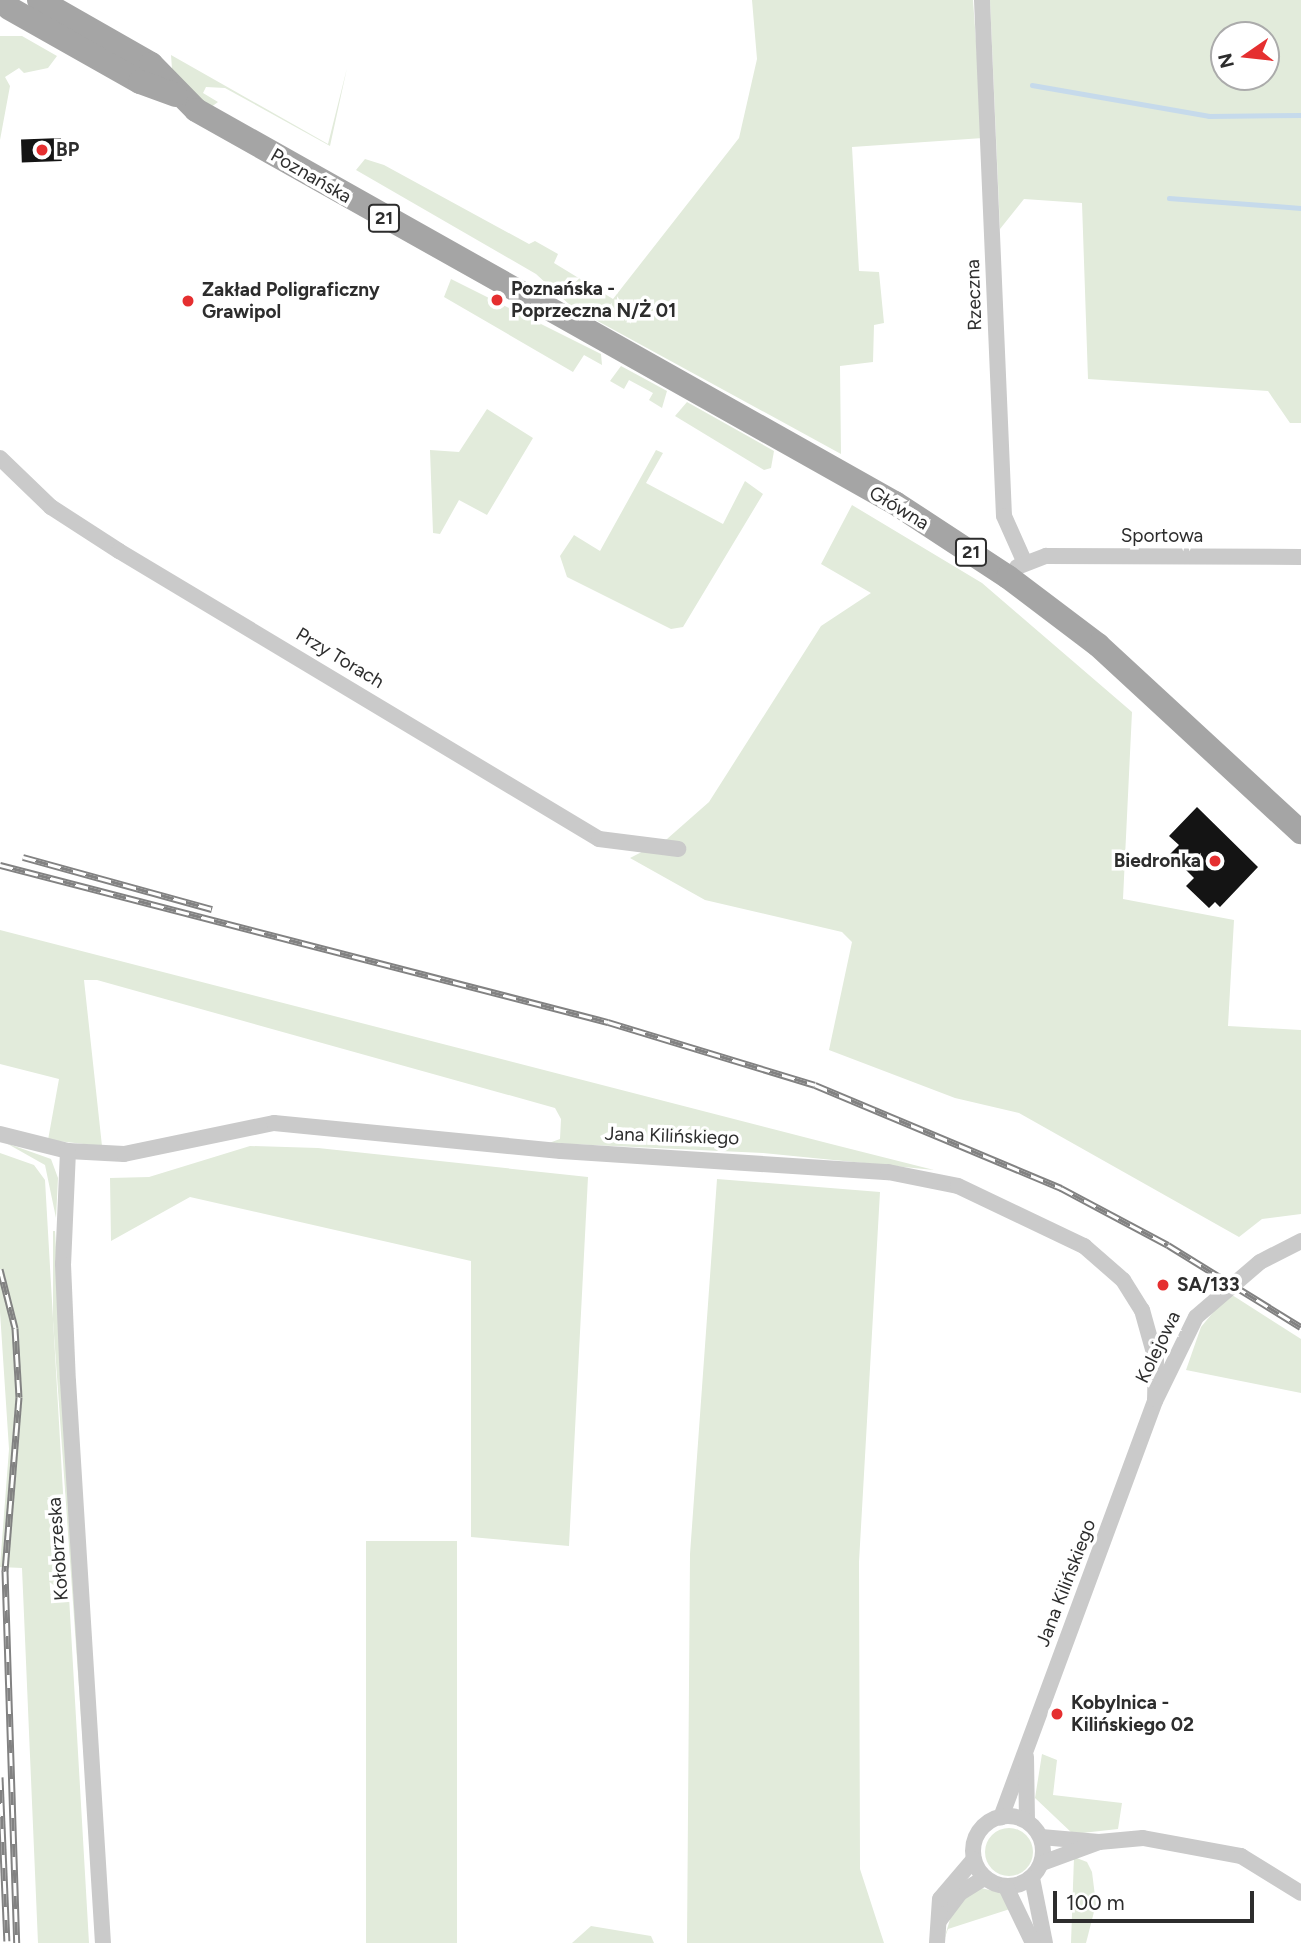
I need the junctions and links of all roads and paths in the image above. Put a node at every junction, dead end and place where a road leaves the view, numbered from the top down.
1 (39, 0) edge
2 (982, 0) edge
3 (9, 7) edge
4 (176, 95) junction
5 (594, 338) joint
6 (0, 458) edge
7 (1301, 557) edge
8 (1016, 569) junction
9 (1301, 832) edge
10 (678, 849) dead end
11 (0, 1134) edge
12 (68, 1151) junction
13 (1301, 1241) edge
14 (1155, 1401) junction
15 (1024, 1745) junction
16 (1001, 1817) junction
17 (1027, 1820) junction
18 (1041, 1838) junction
19 (1099, 1842) junction
20 (974, 1859) junction
21 (1042, 1863) junction
22 (984, 1878) junction
23 (1032, 1878) junction
24 (1006, 1887) junction
25 (1301, 1893) edge
26 (939, 1921) junction
27 (103, 1943) edge
28 (937, 1943) edge
29 (1034, 1943) edge
30 (1045, 1943) edge

1 - 4 main road, Poznańska / 21
2 - 8 street, Rzeczna
3 - 4 main road, Poznańska / 21
4 - 5 main road, Poznańska / 21
5 - 8 main road, Główna / 21
6 - 10 street, Przy Torach
7 - 8 street, Sportowa
8 - 9 main road, Główna / 21
11 - 12 street, Jana Kilińskiego
12 - 14 street, Jana Kilińskiego
12 - 27 street, Kołobrzeska
13 - 14 street, Kolejowa
14 - 15 street, Jana Kilińskiego
15 - 16 street, Jana Kilińskiego
15 - 17 street, Jana Kilińskiego
16 - 17 street
16 - 20 street
17 - 18 street
18 - 19 street
18 - 21 street
19 - 21 street
19 - 25 street
20 - 22 street
20 - 26 street
21 - 23 street
22 - 24 street
22 - 26 street
23 - 24 street
23 - 30 street
24 - 29 street
26 - 28 street

